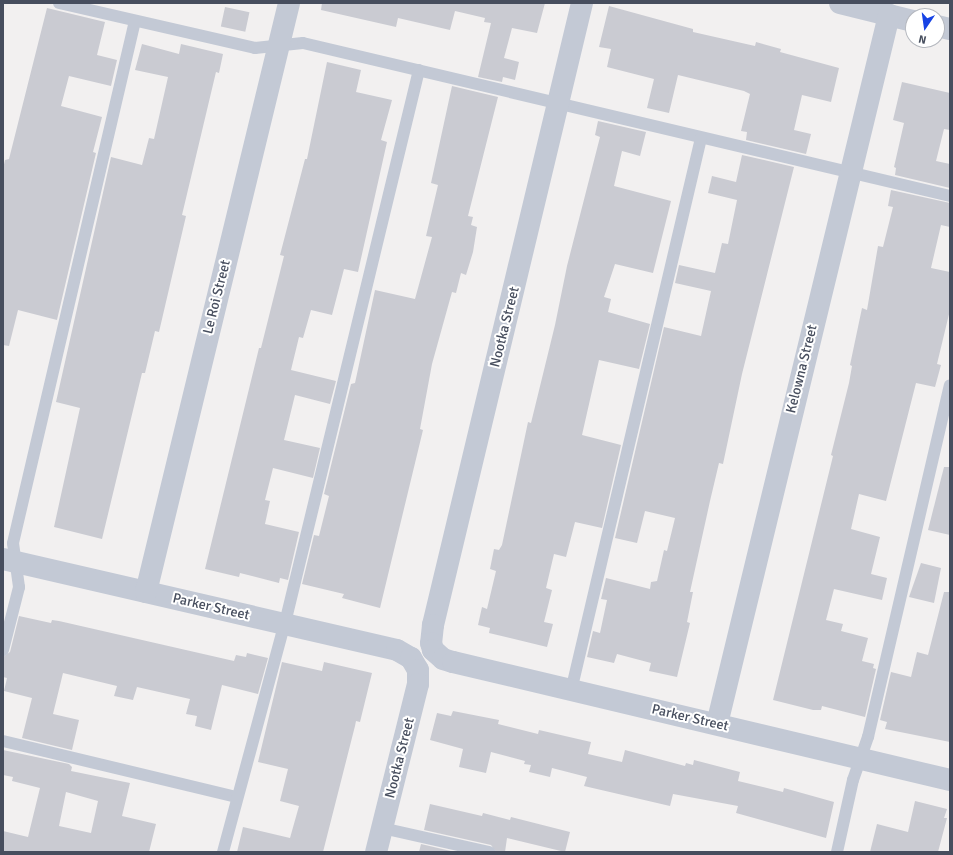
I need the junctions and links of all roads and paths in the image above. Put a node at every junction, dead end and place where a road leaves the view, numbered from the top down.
1 (59, 3) edge
2 (288, 3) edge
3 (582, 3) edge
4 (840, 3) edge
5 (889, 15) junction
6 (905, 19) edge
7 (135, 22) junction
8 (278, 46) junction
9 (419, 70) junction
10 (559, 102) junction
11 (701, 138) junction
12 (849, 172) junction
13 (950, 196) edge
14 (950, 385) edge
15 (9, 560) edge
16 (146, 592) junction
17 (285, 623) junction
18 (3, 650) edge
19 (433, 650) joint
20 (416, 663) joint
21 (571, 690) junction
22 (717, 724) junction
23 (3, 741) edge
24 (861, 758) junction
25 (950, 780) edge
26 (236, 797) junction
27 (382, 828) junction
28 (223, 852) edge
29 (376, 852) edge
30 (489, 852) edge
31 (837, 852) edge

1 - 7 lane
2 - 8 street, Le Roi Street
3 - 10 street, Nootka Street
4 - 5 street
5 - 6 street
5 - 12 street, Kelowna Street
7 - 8 lane
7 - 15 lane
8 - 9 lane
8 - 16 street, Le Roi Street
9 - 10 lane
9 - 17 lane
10 - 11 lane
10 - 19 street, Nootka Street
11 - 12 lane
11 - 21 lane
12 - 13 lane
12 - 22 street, Kelowna Street
14 - 24 lane
15 - 16 street, Parker Street
15 - 18 lane
16 - 17 street, Parker Street
17 - 20 street, Parker Street
17 - 26 lane
19 - 21 street, Parker Street
20 - 27 street, Nootka Street
21 - 22 street, Parker Street
22 - 24 street, Parker Street
23 - 26 lane
24 - 25 street, Parker Street
24 - 31 lane
26 - 28 lane
27 - 29 street, Nootka Street
27 - 30 lane

